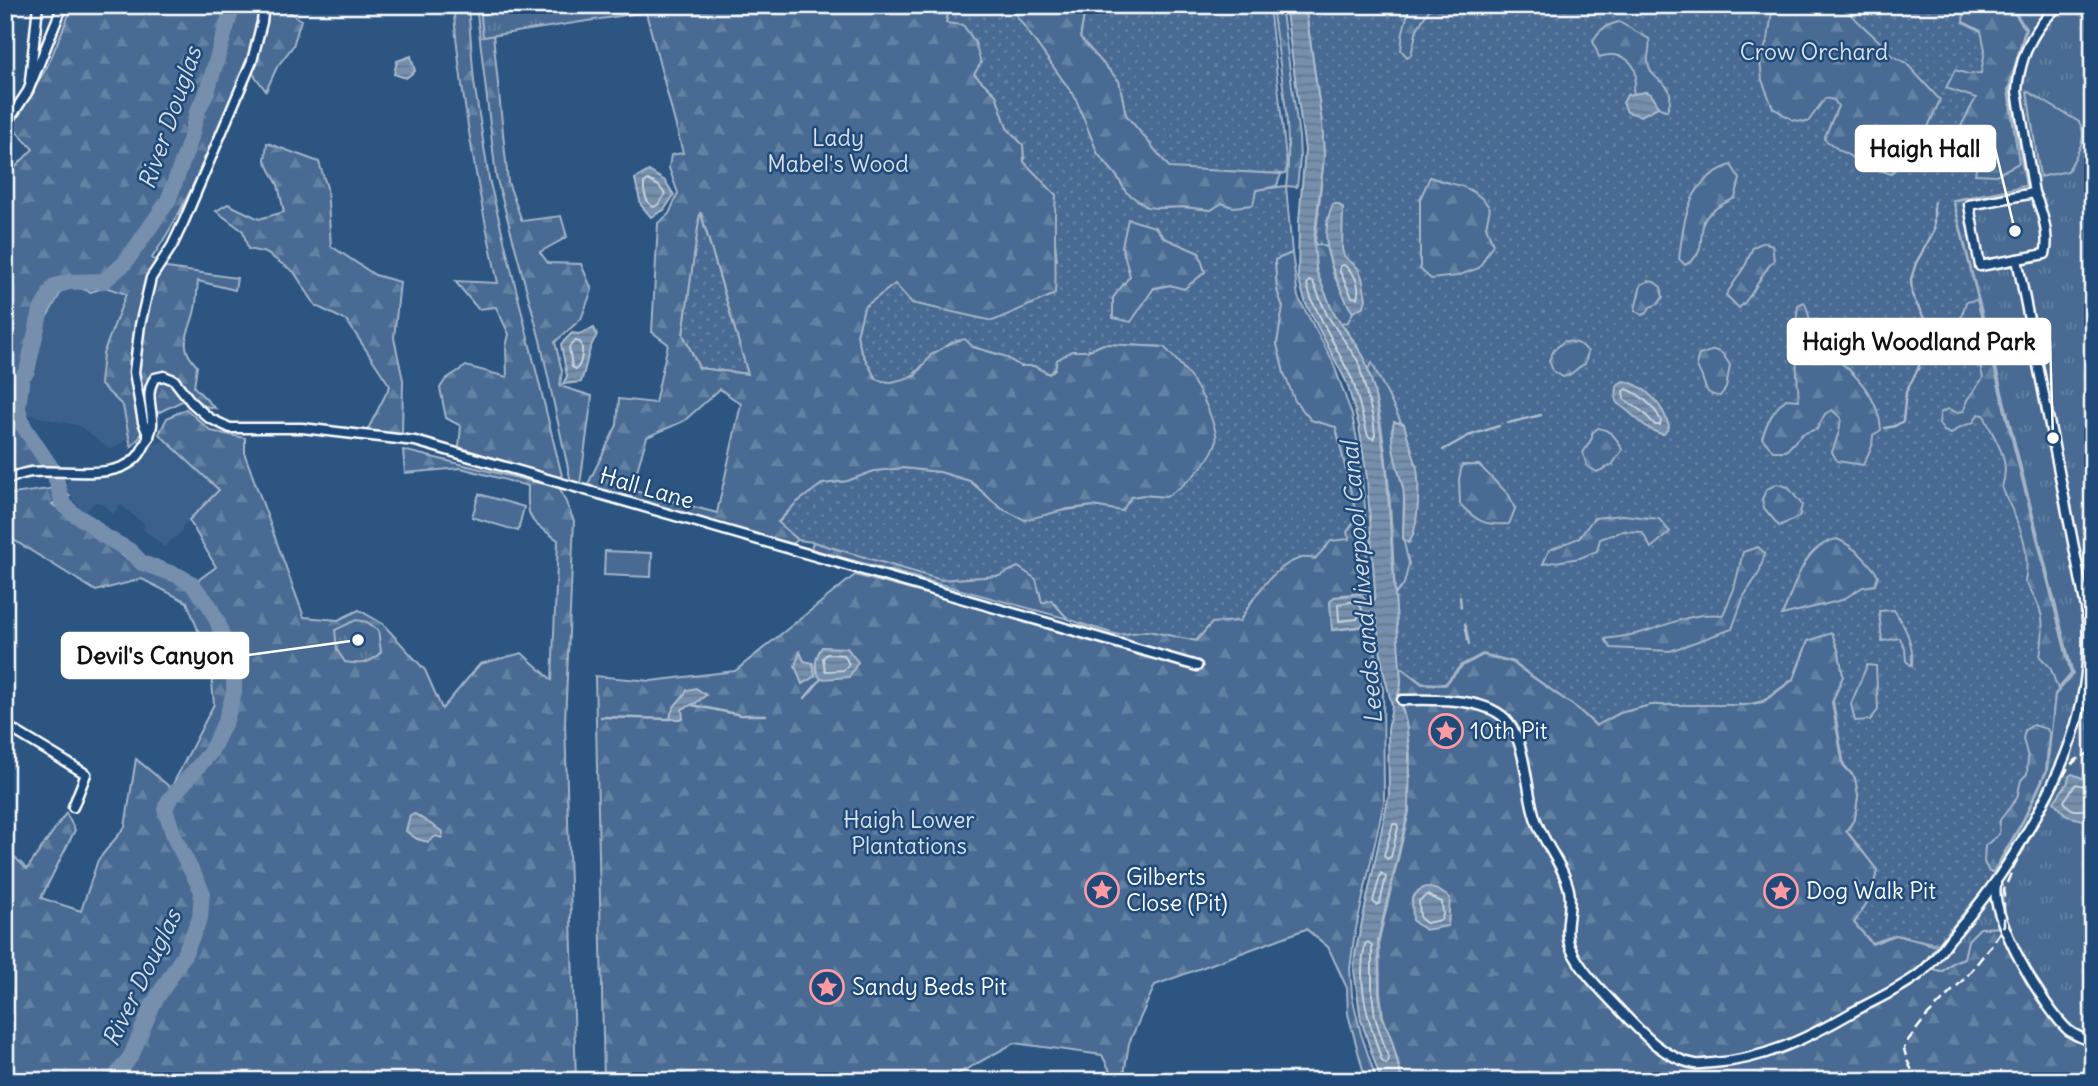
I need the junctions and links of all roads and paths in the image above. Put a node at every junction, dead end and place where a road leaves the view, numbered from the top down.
1 (38, 5) edge
2 (63, 5) edge
3 (264, 5) edge
4 (2060, 5) edge
5 (30, 84) junction
6 (5, 126) edge
7 (2034, 193) junction
8 (2017, 259) junction
9 (149, 437) junction
10 (5, 480) edge
11 (1197, 666) dead end
12 (1402, 700) dead end
13 (5, 725) edge
14 (73, 807) dead end
15 (1997, 881) junction
16 (2093, 1042) edge

1 - 5 street
2 - 5 street
3 - 9 street
4 - 7 street
5 - 6 street
7 - 8 street
7 - 8 street
8 - 15 street
9 - 10 street
9 - 11 street, Hall Lane
12 - 15 street
13 - 14 street
15 - 16 street

